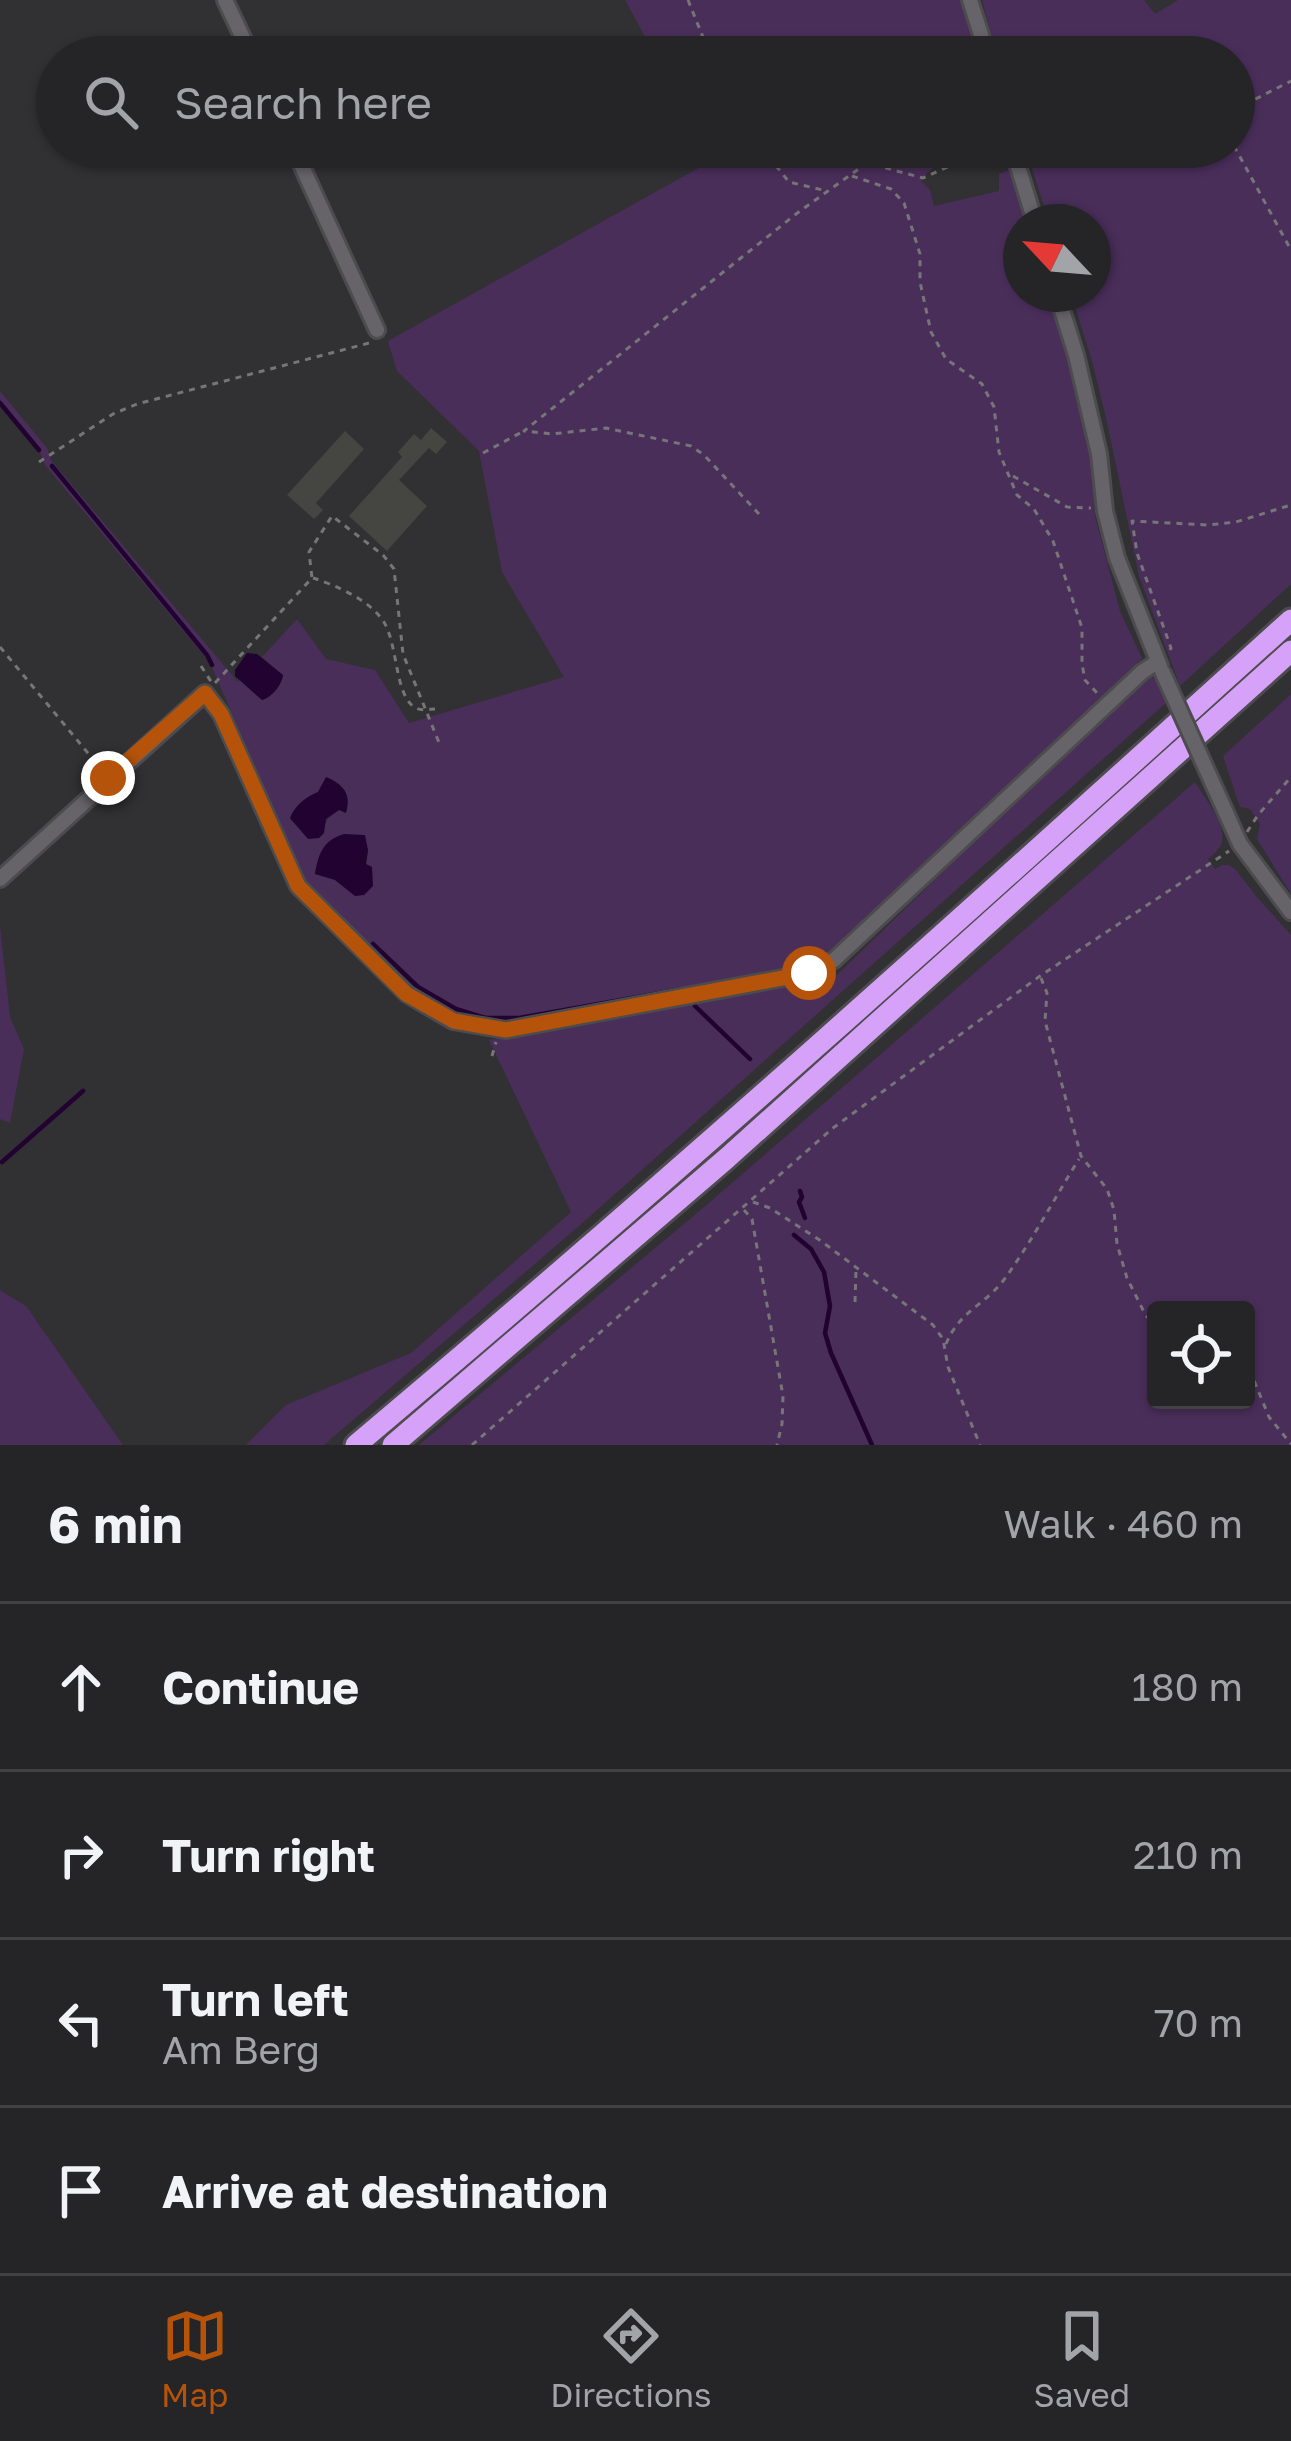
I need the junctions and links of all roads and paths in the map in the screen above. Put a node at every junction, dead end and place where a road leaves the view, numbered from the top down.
1 (225, 0) edge
2 (688, 0) edge
3 (970, 0) edge
4 (242, 36) edge
5 (703, 36) edge
6 (981, 36) edge
7 (1291, 81) edge
8 (1255, 99) edge
9 (303, 168) edge
10 (777, 168) edge
11 (863, 168) edge
12 (884, 168) edge
13 (945, 168) edge
14 (1019, 168) edge
15 (1246, 168) edge
16 (852, 176) junction
17 (829, 191) junction
18 (1030, 204) edge
19 (1291, 250) edge
20 (1063, 312) edge
21 (379, 335) joint
22 (524, 431) junction
23 (483, 453) dead end
24 (39, 462) dead end
25 (1010, 475) junction
26 (1291, 505) edge
27 (1106, 511) junction
28 (758, 514) dead end
29 (1132, 521) junction
30 (312, 578) junction
31 (1291, 620) edge
32 (0, 646) edge
33 (1291, 651) edge
34 (201, 666) dead end
35 (1160, 666) junction
36 (209, 688) junction
37 (1108, 703) junction
38 (435, 709) dead end
39 (424, 710) junction
40 (440, 745) dead end
41 (108, 778) junction
42 (1291, 778) edge
43 (1240, 844) junction
44 (0, 879) edge
45 (1291, 912) edge
46 (1040, 976) junction
47 (1081, 1156) junction
48 (751, 1201) junction
49 (742, 1208) junction
50 (856, 1268) junction
51 (855, 1302) dead end
52 (1147, 1318) edge
53 (945, 1345) junction
54 (1255, 1383) edge
55 (1291, 1444) edge
56 (356, 1445) edge
57 (393, 1445) edge
58 (472, 1445) edge
59 (777, 1445) edge
60 (980, 1445) edge

1 - 4 street
2 - 5 path
3 - 6 street
7 - 8 path
9 - 21 street
10 - 17 path
11 - 16 path
12 - 13 path
14 - 18 street
15 - 19 path
16 - 17 path
16 - 25 path
17 - 22 path
20 - 27 street
21 - 24 path
22 - 23 path
22 - 28 path
25 - 27 path
25 - 37 path
26 - 29 path
27 - 29 path
27 - 35 street
29 - 35 path
30 - 36 path
30 - 39 path
30 - 39 path
31 - 56 highway
32 - 41 path
33 - 57 highway
34 - 36 path
35 - 37 street
35 - 43 street, bridge
36 - 37 street
36 - 41 street
38 - 39 path
39 - 40 path
41 - 44 street
42 - 43 path
43 - 45 street
43 - 46 path
46 - 47 path
46 - 48 path
47 - 52 path
47 - 53 path
48 - 49 path
48 - 50 path
49 - 58 path
49 - 59 path
50 - 51 path
50 - 53 path
53 - 60 path
54 - 55 path

